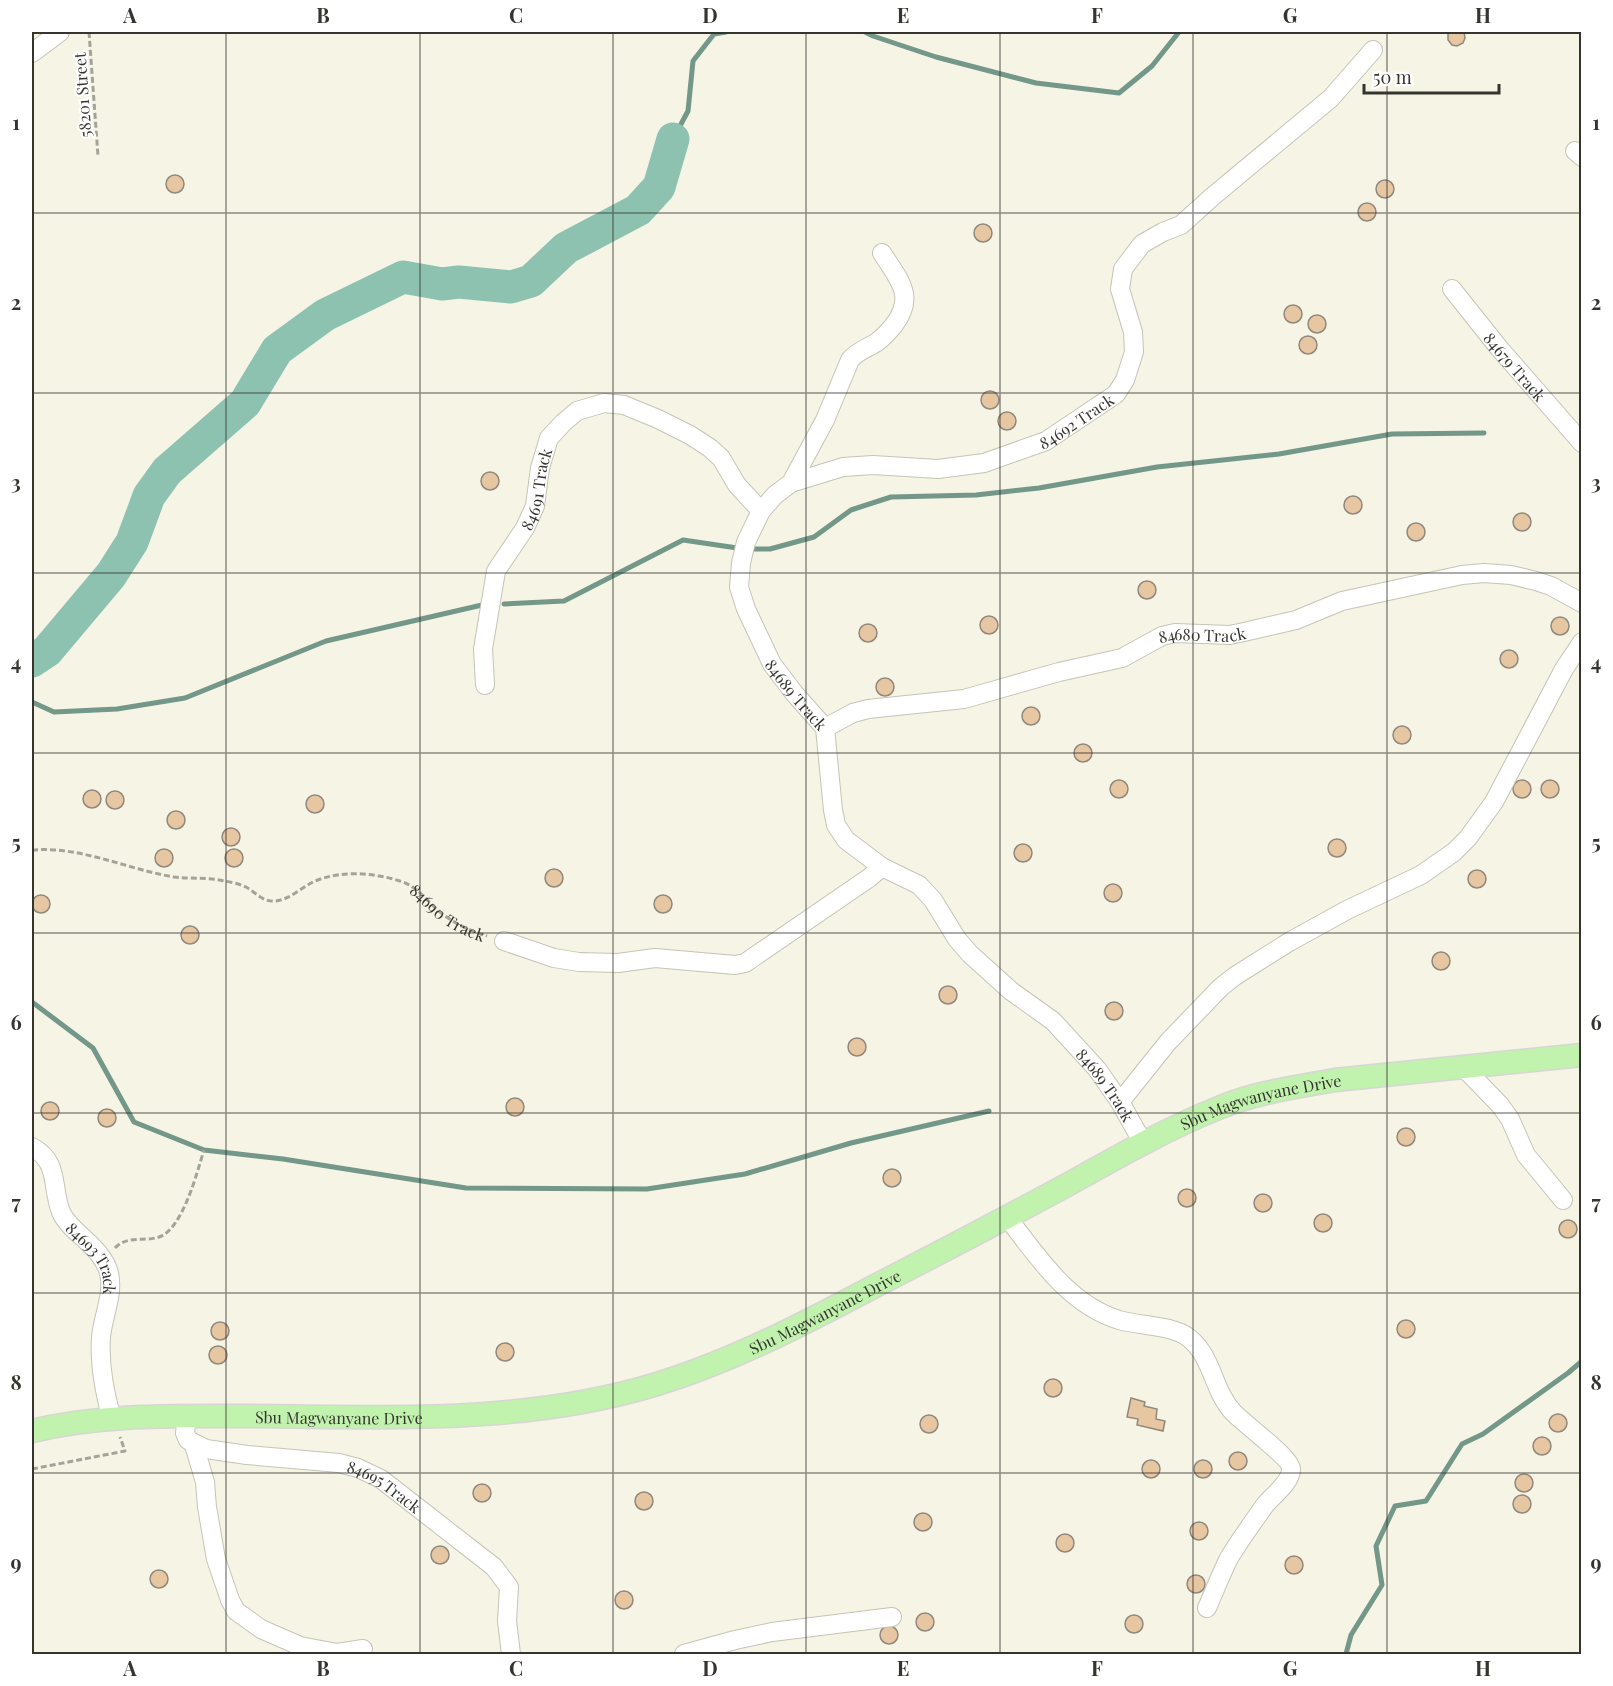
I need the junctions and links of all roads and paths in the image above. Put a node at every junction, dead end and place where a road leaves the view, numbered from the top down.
1 (60, 32) edge
2 (89, 32) edge
3 (1373, 50) dead end
4 (32, 53) edge
5 (98, 156) dead end
6 (882, 253) dead end
7 (1452, 289) dead end
8 (1581, 443) edge
9 (790, 483) junction
10 (761, 511) junction
11 (1581, 603) edge
12 (1581, 642) edge
13 (485, 685) dead end
14 (825, 728) junction
15 (32, 850) edge
16 (882, 867) junction
17 (504, 941) joint
18 (1581, 1055) edge
19 (1463, 1067) junction
20 (1120, 1102) junction
21 (1143, 1143) junction
22 (32, 1147) edge
23 (204, 1150) dead end
24 (1563, 1200) dead end
25 (1007, 1217) junction
26 (103, 1260) junction
27 (187, 1416) junction
28 (112, 1419) junction
29 (32, 1431) edge
30 (122, 1440) dead end
31 (194, 1444) junction
32 (32, 1469) edge
33 (1207, 1608) dead end
34 (892, 1617) dead end
35 (363, 1649) dead end
36 (511, 1654) edge
37 (684, 1654) edge

1 - 4 street
2 - 5 path, 58201 Street
3 - 9 street, 84692 Track
6 - 9 street, 84689 Track
7 - 8 street, 84679 Track
9 - 10 street, 84689 Track
10 - 13 street, 84691 Track
10 - 14 street, 84689 Track
11 - 14 street, 84680 Track
12 - 20 street
14 - 16 street, 84689 Track
15 - 17 path, 84690 Track
16 - 17 street, 84690 Track
16 - 20 street, 84689 Track
18 - 19 main road, Sbu Magwanyane Drive
19 - 21 main road, Sbu Magwanyane Drive
19 - 24 street
20 - 21 street, 84689 Track
21 - 25 main road, Sbu Magwanyane Drive
22 - 26 street, 84693 Track
23 - 26 path
25 - 27 main road, Sbu Magwanyane Drive
25 - 33 street
26 - 28 street, 84693 Track
27 - 28 main road, Sbu Magwanyane Drive
27 - 31 street
28 - 29 main road, Sbu Magwanyane Drive
30 - 32 path
31 - 35 street
31 - 36 street, 84695 Track
34 - 37 street

